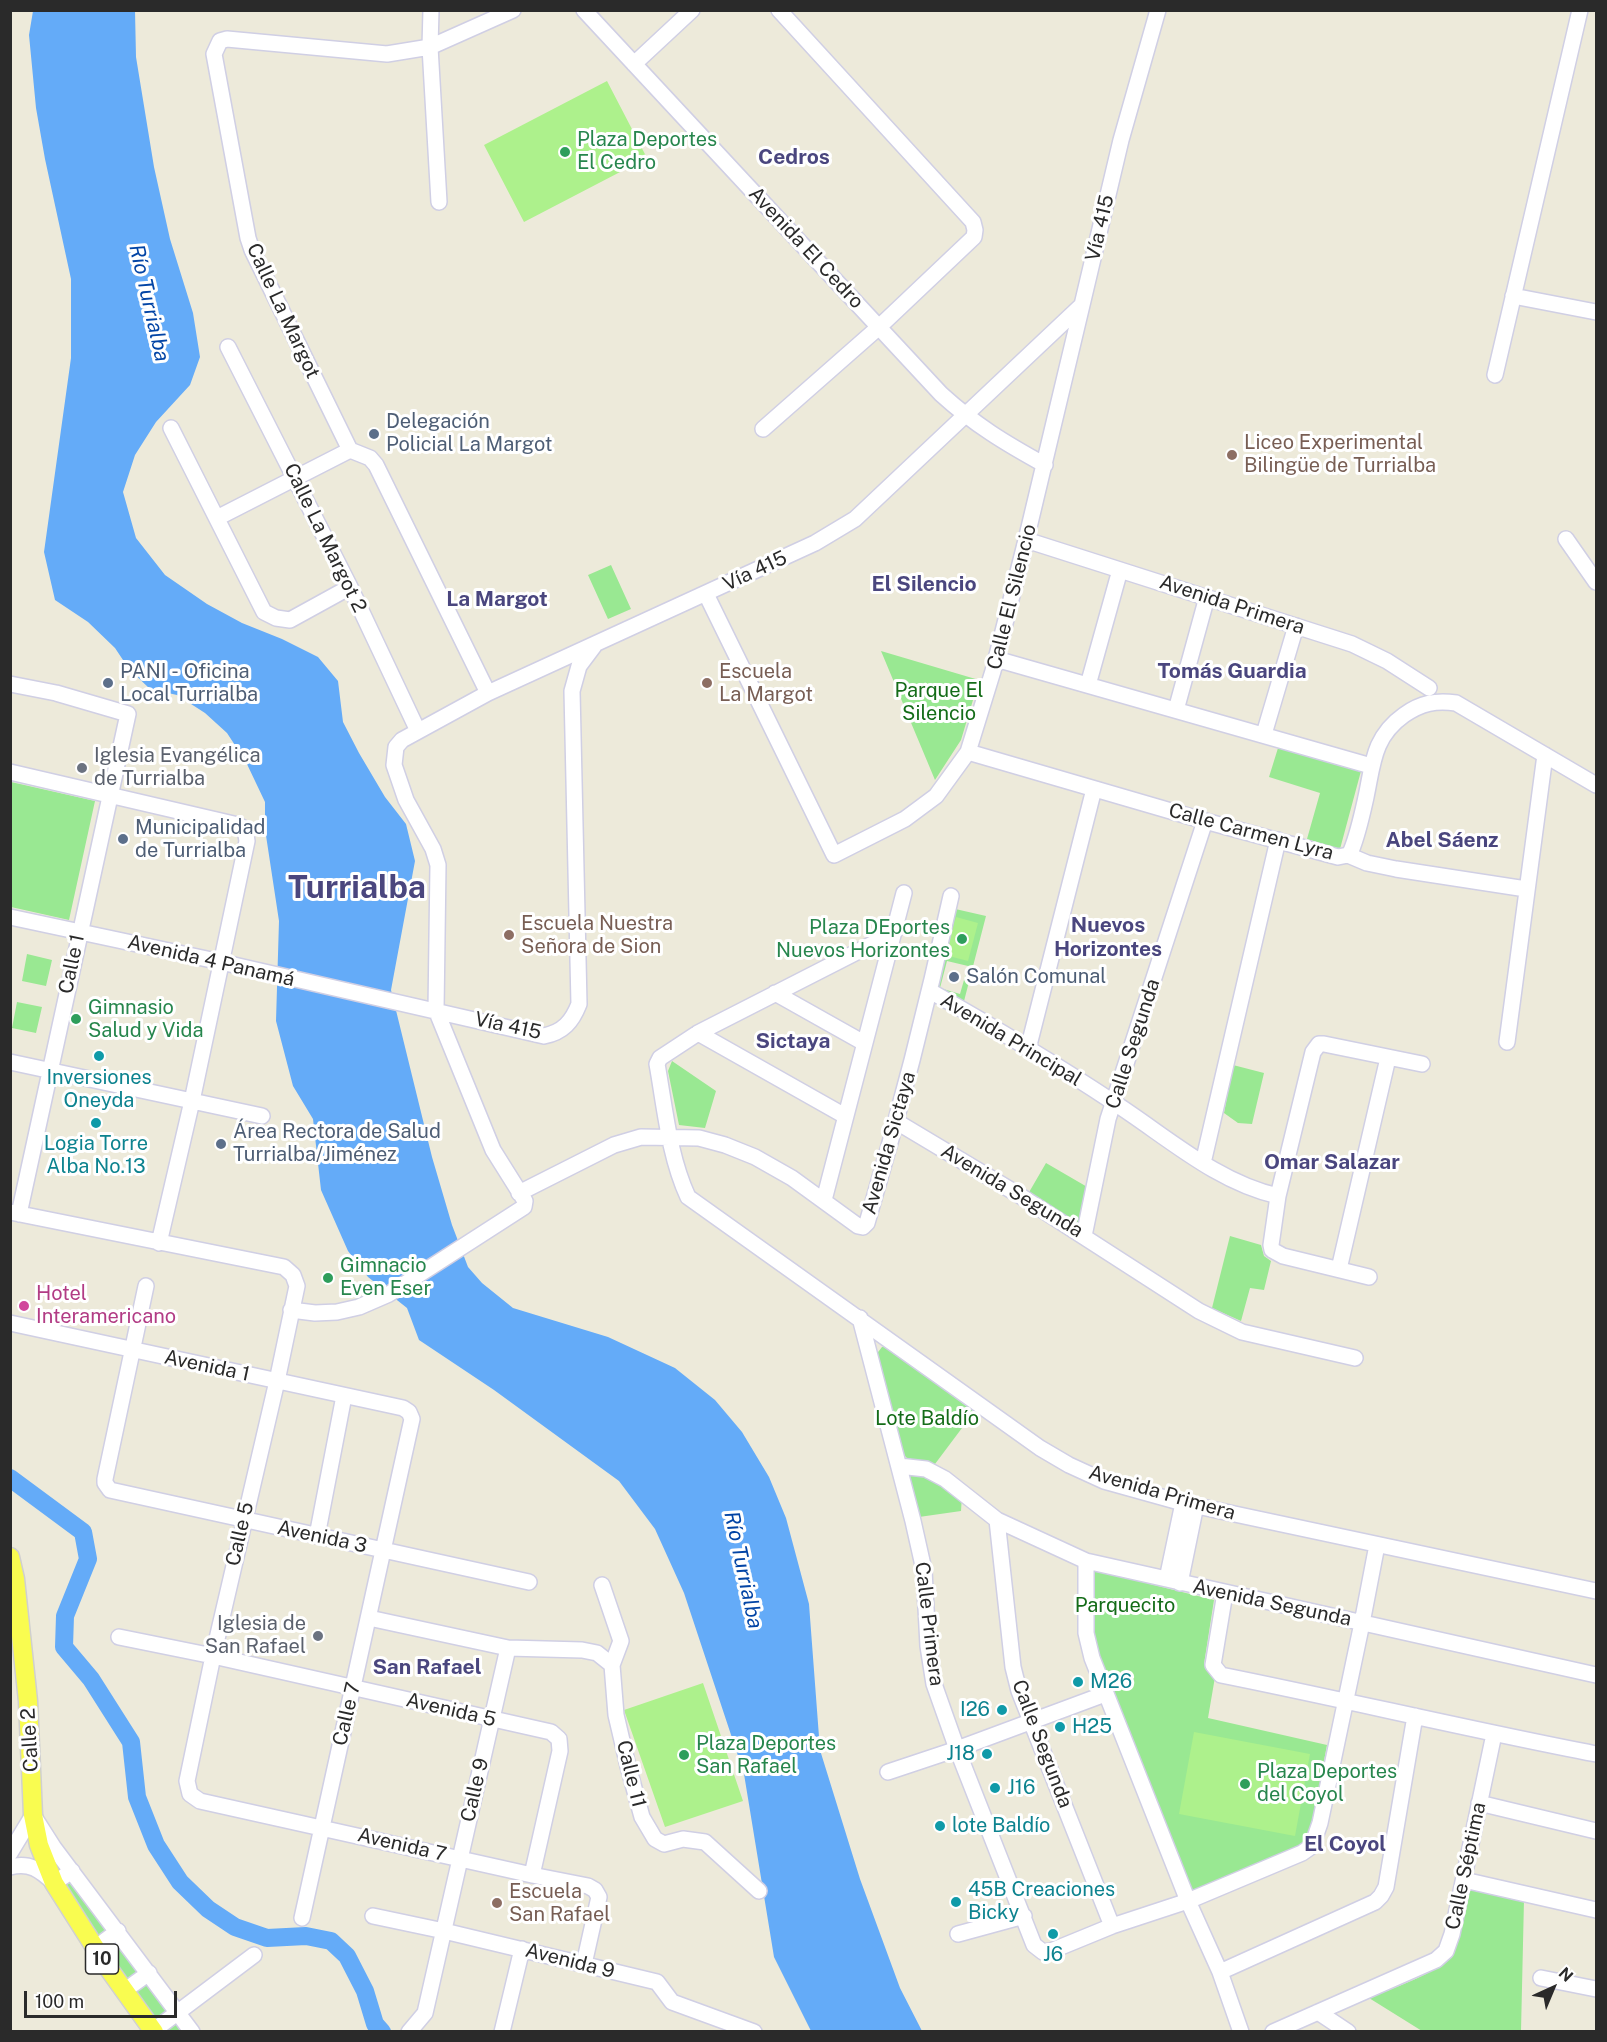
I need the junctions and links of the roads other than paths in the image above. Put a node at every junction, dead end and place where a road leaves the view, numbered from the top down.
1 (430, 10) edge
2 (513, 10) edge
3 (584, 10) edge
4 (692, 10) edge
5 (779, 10) edge
6 (1158, 10) edge
7 (1580, 10) edge
8 (430, 47) junction
9 (634, 64) junction
10 (439, 202) dead end
11 (1513, 296) junction
12 (1082, 304) junction
13 (1596, 312) edge
14 (879, 327) junction
15 (228, 347) dead end
16 (1495, 375) dead end
17 (964, 415) junction
18 (171, 428) dead end
19 (763, 429) dead end
20 (350, 450) junction
21 (1045, 465) junction
22 (296, 478) junction
23 (217, 518) junction
24 (1566, 539) dead end
25 (1026, 540) junction
26 (1120, 570) junction
27 (1596, 582) edge
28 (350, 587) junction
29 (706, 594) junction
30 (1207, 597) junction
31 (1296, 626) junction
32 (594, 646) junction
33 (996, 659) junction
34 (10, 684) edge
35 (1088, 685) junction
36 (1429, 688) dead end
37 (488, 693) junction
38 (1176, 710) junction
39 (417, 731) junction
40 (1264, 734) junction
41 (968, 752) junction
42 (1545, 755) junction
43 (1371, 766) junction
44 (10, 772) edge
45 (1596, 785) edge
46 (1094, 789) junction
47 (110, 796) junction
48 (1205, 821) junction
49 (1278, 840) junction
50 (1348, 855) junction
51 (1526, 889) junction
52 (904, 893) dead end
53 (951, 896) dead end
54 (10, 917) edge
55 (79, 932) junction
56 (894, 933) junction
57 (221, 962) junction
58 (930, 991) junction
59 (775, 993) junction
60 (411, 1006) joint
61 (436, 1010) junction
62 (698, 1033) junction
63 (1508, 1042) dead end
64 (864, 1043) junction
65 (1028, 1049) junction
66 (1388, 1058) junction
67 (10, 1062) edge
68 (1422, 1064) dead end
69 (50, 1071) junction
70 (192, 1101) junction
71 (1114, 1102) junction
72 (262, 1116) dead end
73 (845, 1116) junction
74 (897, 1122) junction
75 (670, 1137) junction
76 (1203, 1163) junction
77 (519, 1193) junction
78 (1278, 1196) junction
79 (824, 1200) junction
80 (15, 1213) edge
81 (1084, 1236) junction
82 (159, 1242) junction
83 (1340, 1269) junction
84 (1370, 1277) dead end
85 (146, 1286) dead end
86 (291, 1310) junction
87 (860, 1318) junction
88 (10, 1323) edge
89 (133, 1350) junction
90 (1355, 1358) dead end
91 (277, 1381) junction
92 (344, 1396) junction
93 (404, 1408) joint
94 (899, 1466) junction
95 (1190, 1504) junction
96 (243, 1520) junction
97 (997, 1520) junction
98 (317, 1536) junction
99 (1377, 1545) junction
100 (383, 1550) junction
101 (10, 1557) edge
102 (1086, 1561) junction
103 (1173, 1581) junction
104 (529, 1582) dead end
105 (602, 1585) dead end
106 (1596, 1592) edge
107 (1225, 1593) junction
108 (369, 1618) junction
109 (1362, 1623) junction
110 (119, 1637) dead end
111 (508, 1648) junction
112 (213, 1656) junction
113 (612, 1665) junction
114 (1596, 1675) edge
115 (353, 1687) junction
116 (1105, 1694) junction
117 (1346, 1700) junction
118 (1415, 1716) junction
119 (491, 1720) junction
120 (1032, 1722) junction
121 (1494, 1734) junction
122 (957, 1749) junction
123 (1596, 1754) edge
124 (888, 1772) dead end
125 (200, 1801) joint
126 (1479, 1803) junction
127 (33, 1815) junction
128 (322, 1827) junction
129 (1596, 1831) edge
130 (10, 1853) edge
131 (459, 1858) junction
132 (10, 1867) edge
133 (72, 1871) junction
134 (532, 1875) junction
135 (1464, 1880) junction
136 (54, 1883) junction
137 (759, 1891) dead end
138 (1188, 1901) junction
139 (1596, 1910) edge
140 (373, 1916) dead end
141 (1024, 1916) junction
142 (302, 1918) dead end
143 (1112, 1926) junction
144 (118, 1931) junction
145 (444, 1931) junction
146 (958, 1934) dead end
147 (95, 1948) junction
148 (522, 1949) junction
149 (254, 1955) dead end
150 (584, 1964) junction
151 (1220, 1972) junction
152 (149, 1973) junction
153 (1541, 1978) dead end
154 (1596, 1989) edge
155 (124, 1991) junction
156 (1318, 2012) junction
157 (178, 2013) junction
158 (154, 2031) edge
159 (192, 2031) edge
160 (409, 2031) edge
161 (502, 2031) edge
162 (754, 2031) edge
163 (1241, 2031) edge
164 (1273, 2031) edge
165 (1347, 2031) edge

1 - 8 street
2 - 8 street, Calle La Margot
3 - 9 street, Avenida El Cedro
4 - 9 street
5 - 14 street
6 - 12 street, Vía 415
7 - 11 street
8 - 10 street
8 - 20 street, Calle La Margot
9 - 14 street, Avenida El Cedro
11 - 13 street
11 - 16 street
12 - 17 street, Vía 415
12 - 21 street, Calle El Silencio
14 - 17 street, Avenida El Cedro
14 - 19 street
15 - 22 street, Calle La Margot 2
17 - 21 street, Avenida El Cedro
17 - 29 street, Vía 415
18 - 23 street
20 - 22 street
20 - 37 street
21 - 25 street, Calle El Silencio
22 - 23 street
22 - 28 street, Calle La Margot 2
23 - 28 street
24 - 27 street
25 - 26 street, Avenida Primera
25 - 33 street, Calle El Silencio
26 - 30 street, Avenida Primera
26 - 35 street
28 - 39 street, Calle La Margot 2
29 - 32 street, Vía 415
29 - 41 street, Calle El Silencio
30 - 31 street, Avenida Primera
30 - 38 street
31 - 36 street, Avenida Primera
31 - 40 street
32 - 37 street
32 - 61 street, Vía 415
33 - 35 street
33 - 41 street, Calle El Silencio
34 - 47 street, Calle 1
35 - 38 street
37 - 39 street
38 - 40 street
39 - 61 street
40 - 43 street
41 - 46 street, Calle Carmen Lyra
42 - 43 street, Calle Carmen Lyra
42 - 45 street, Calle Carmen Lyra
42 - 51 street
43 - 50 street, Calle Carmen Lyra
44 - 47 street
46 - 48 street, Calle Carmen Lyra
46 - 65 street
47 - 55 street, Calle 1
47 - 57 street
48 - 49 street, Calle Carmen Lyra
48 - 71 street, Calle Segunda
49 - 50 street, Calle Carmen Lyra
49 - 76 street
50 - 51 street
51 - 63 street
52 - 56 street
53 - 58 street, Avenida Sictaya
54 - 55 street, Avenida 4 Panamá
55 - 57 street, Avenida 4 Panamá
55 - 69 street, Calle 1
56 - 59 street
56 - 64 street
57 - 60 street, Avenida 4 Panamá
57 - 70 street
58 - 65 street, Avenida Principal
58 - 74 street, Avenida Sictaya
59 - 62 street
59 - 64 street
60 - 61 street, Vía 415
61 - 77 street
62 - 73 street
62 - 75 street
64 - 73 street
65 - 71 street, Avenida Principal
66 - 68 street
66 - 78 street
66 - 83 street
67 - 69 street
69 - 70 street
69 - 80 street, Calle 1
70 - 72 street
70 - 82 street
71 - 76 street, Avenida Principal
71 - 81 street, Calle Segunda
73 - 79 street
74 - 79 street, Avenida Sictaya
74 - 81 street, Avenida Segunda
75 - 77 street, Avenida Sictaya
75 - 79 street, Avenida Sictaya
75 - 87 street, Avenida Primera
76 - 78 street, Avenida Principal
77 - 86 street
78 - 83 street
80 - 82 street
81 - 90 street, Avenida Segunda
82 - 86 street, Calle 5
83 - 84 street
85 - 89 street
86 - 91 street, Calle 5
87 - 94 street, Calle Primera
87 - 95 street, Avenida Primera
88 - 89 street, Avenida 1
89 - 91 street, Avenida 1
89 - 96 street, Avenida 3
91 - 92 street, Avenida 1
91 - 96 street, Calle 5
92 - 93 street, Avenida 1
92 - 98 street
93 - 100 street, Calle 7
94 - 97 street, Avenida Segunda
94 - 122 street, Calle Primera
95 - 99 street, Avenida Primera
95 - 103 street
96 - 98 street, Avenida 3
96 - 112 street, Calle 5
97 - 102 street, Avenida Segunda
97 - 120 street, Calle Segunda
98 - 100 street, Avenida 3
99 - 106 street, Avenida Primera
99 - 109 street
100 - 104 street, Avenida 3
100 - 108 street, Calle 7
101 - 127 main road, Calle 2 / 10
102 - 103 street, Avenida Segunda
102 - 116 street
103 - 107 street, Avenida Segunda
105 - 113 street, Calle 11
107 - 109 street, Avenida Segunda
107 - 117 street
108 - 111 street
108 - 115 street, Calle 7
109 - 114 street, Avenida Segunda
109 - 117 street
110 - 112 street, Avenida 5
111 - 113 street
111 - 119 street, Calle 9
112 - 115 street, Avenida 5
112 - 125 street, Calle 5
113 - 137 street, Calle 11
115 - 119 street, Avenida 5
115 - 128 street, Calle 7
116 - 120 street
116 - 138 street
117 - 118 street
117 - 138 street
118 - 121 street
118 - 151 street
119 - 131 street, Calle 9
119 - 134 street, Avenida 5
120 - 122 street
120 - 143 street, Calle Segunda
121 - 123 street
121 - 126 street, Calle Séptima
122 - 124 street
122 - 141 street, Calle Primera
125 - 128 street, Avenida 7
126 - 129 street
126 - 135 street, Calle Séptima
127 - 130 street
127 - 133 street
127 - 136 main road, 10
128 - 131 street, Avenida 7
128 - 142 street, Calle 7
131 - 134 street, Avenida 7
131 - 145 street, Calle 9
132 - 136 street
133 - 136 street
133 - 144 street
134 - 150 street, Avenida 7
135 - 139 street
135 - 156 street, Calle Séptima
136 - 147 main road, 10
138 - 143 street
138 - 151 street
140 - 145 street, Avenida 9
141 - 143 street, Calle Primera
141 - 146 street
144 - 147 street
144 - 152 street
145 - 148 street, Avenida 9
145 - 160 street, Calle 9
147 - 155 main road, 10
148 - 150 street, Avenida 9
148 - 161 street
149 - 157 street
150 - 162 street, Avenida 9
151 - 163 street
152 - 155 street
152 - 157 street
153 - 154 street
155 - 158 main road, 10
156 - 164 street, Calle Séptima
156 - 165 street
157 - 158 street
157 - 159 street

